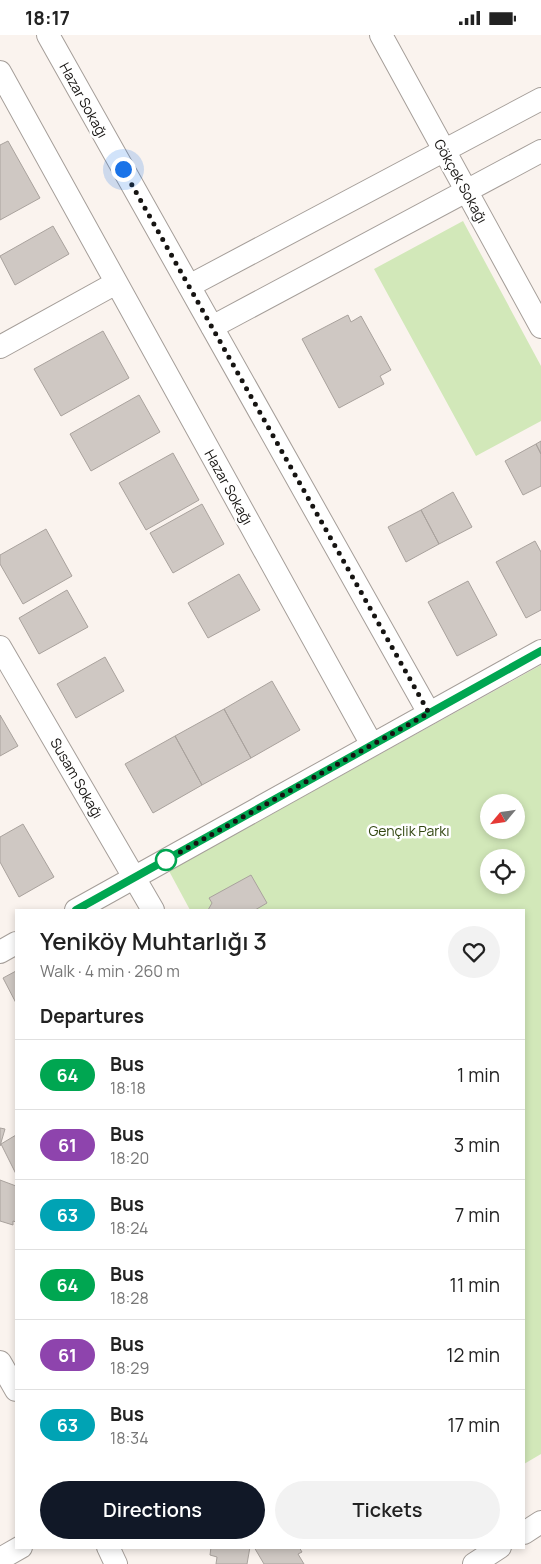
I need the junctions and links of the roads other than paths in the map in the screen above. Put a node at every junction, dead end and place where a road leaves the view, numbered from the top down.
1 (48, 35) edge
2 (381, 35) edge
3 (0, 72) edge
4 (541, 99) edge
5 (444, 150) junction
6 (541, 151) edge
7 (466, 191) junction
8 (116, 283) junction
9 (189, 286) junction
10 (212, 327) junction
11 (541, 327) edge
12 (0, 347) edge
13 (0, 647) edge
14 (541, 651) edge
15 (429, 713) junction
16 (372, 745) junction
17 (135, 877) junction
18 (78, 909) edge
19 (152, 909) edge
20 (15, 944) edge
21 (0, 952) edge
22 (7, 1364) edge
23 (15, 1387) edge
24 (541, 1522) edge
25 (525, 1532) edge
26 (18, 1549) edge
27 (109, 1549) edge
28 (498, 1549) edge
29 (500, 1549) edge
30 (0, 1559) edge
31 (116, 1564) edge
32 (474, 1564) edge
33 (508, 1564) edge

1 - 9 street, Hazar Sokağı
2 - 5 street, Gökçek Sokağı
3 - 8 street, Hazar Sokağı
4 - 5 street
5 - 7 street, Gökçek Sokağı
5 - 9 street
6 - 7 street
7 - 10 street
7 - 11 street, Gökçek Sokağı
8 - 12 street
8 - 16 street, Hazar Sokağı
9 - 10 street, Hazar Sokağı
10 - 15 street, Hazar Sokağı
13 - 17 street, Susam Sokağı
14 - 15 street
15 - 16 street
16 - 17 street
17 - 18 street
17 - 19 street, Susam Sokağı
20 - 21 street
22 - 23 street
24 - 25 street
26 - 30 street
27 - 31 street
28 - 32 street
29 - 33 street

